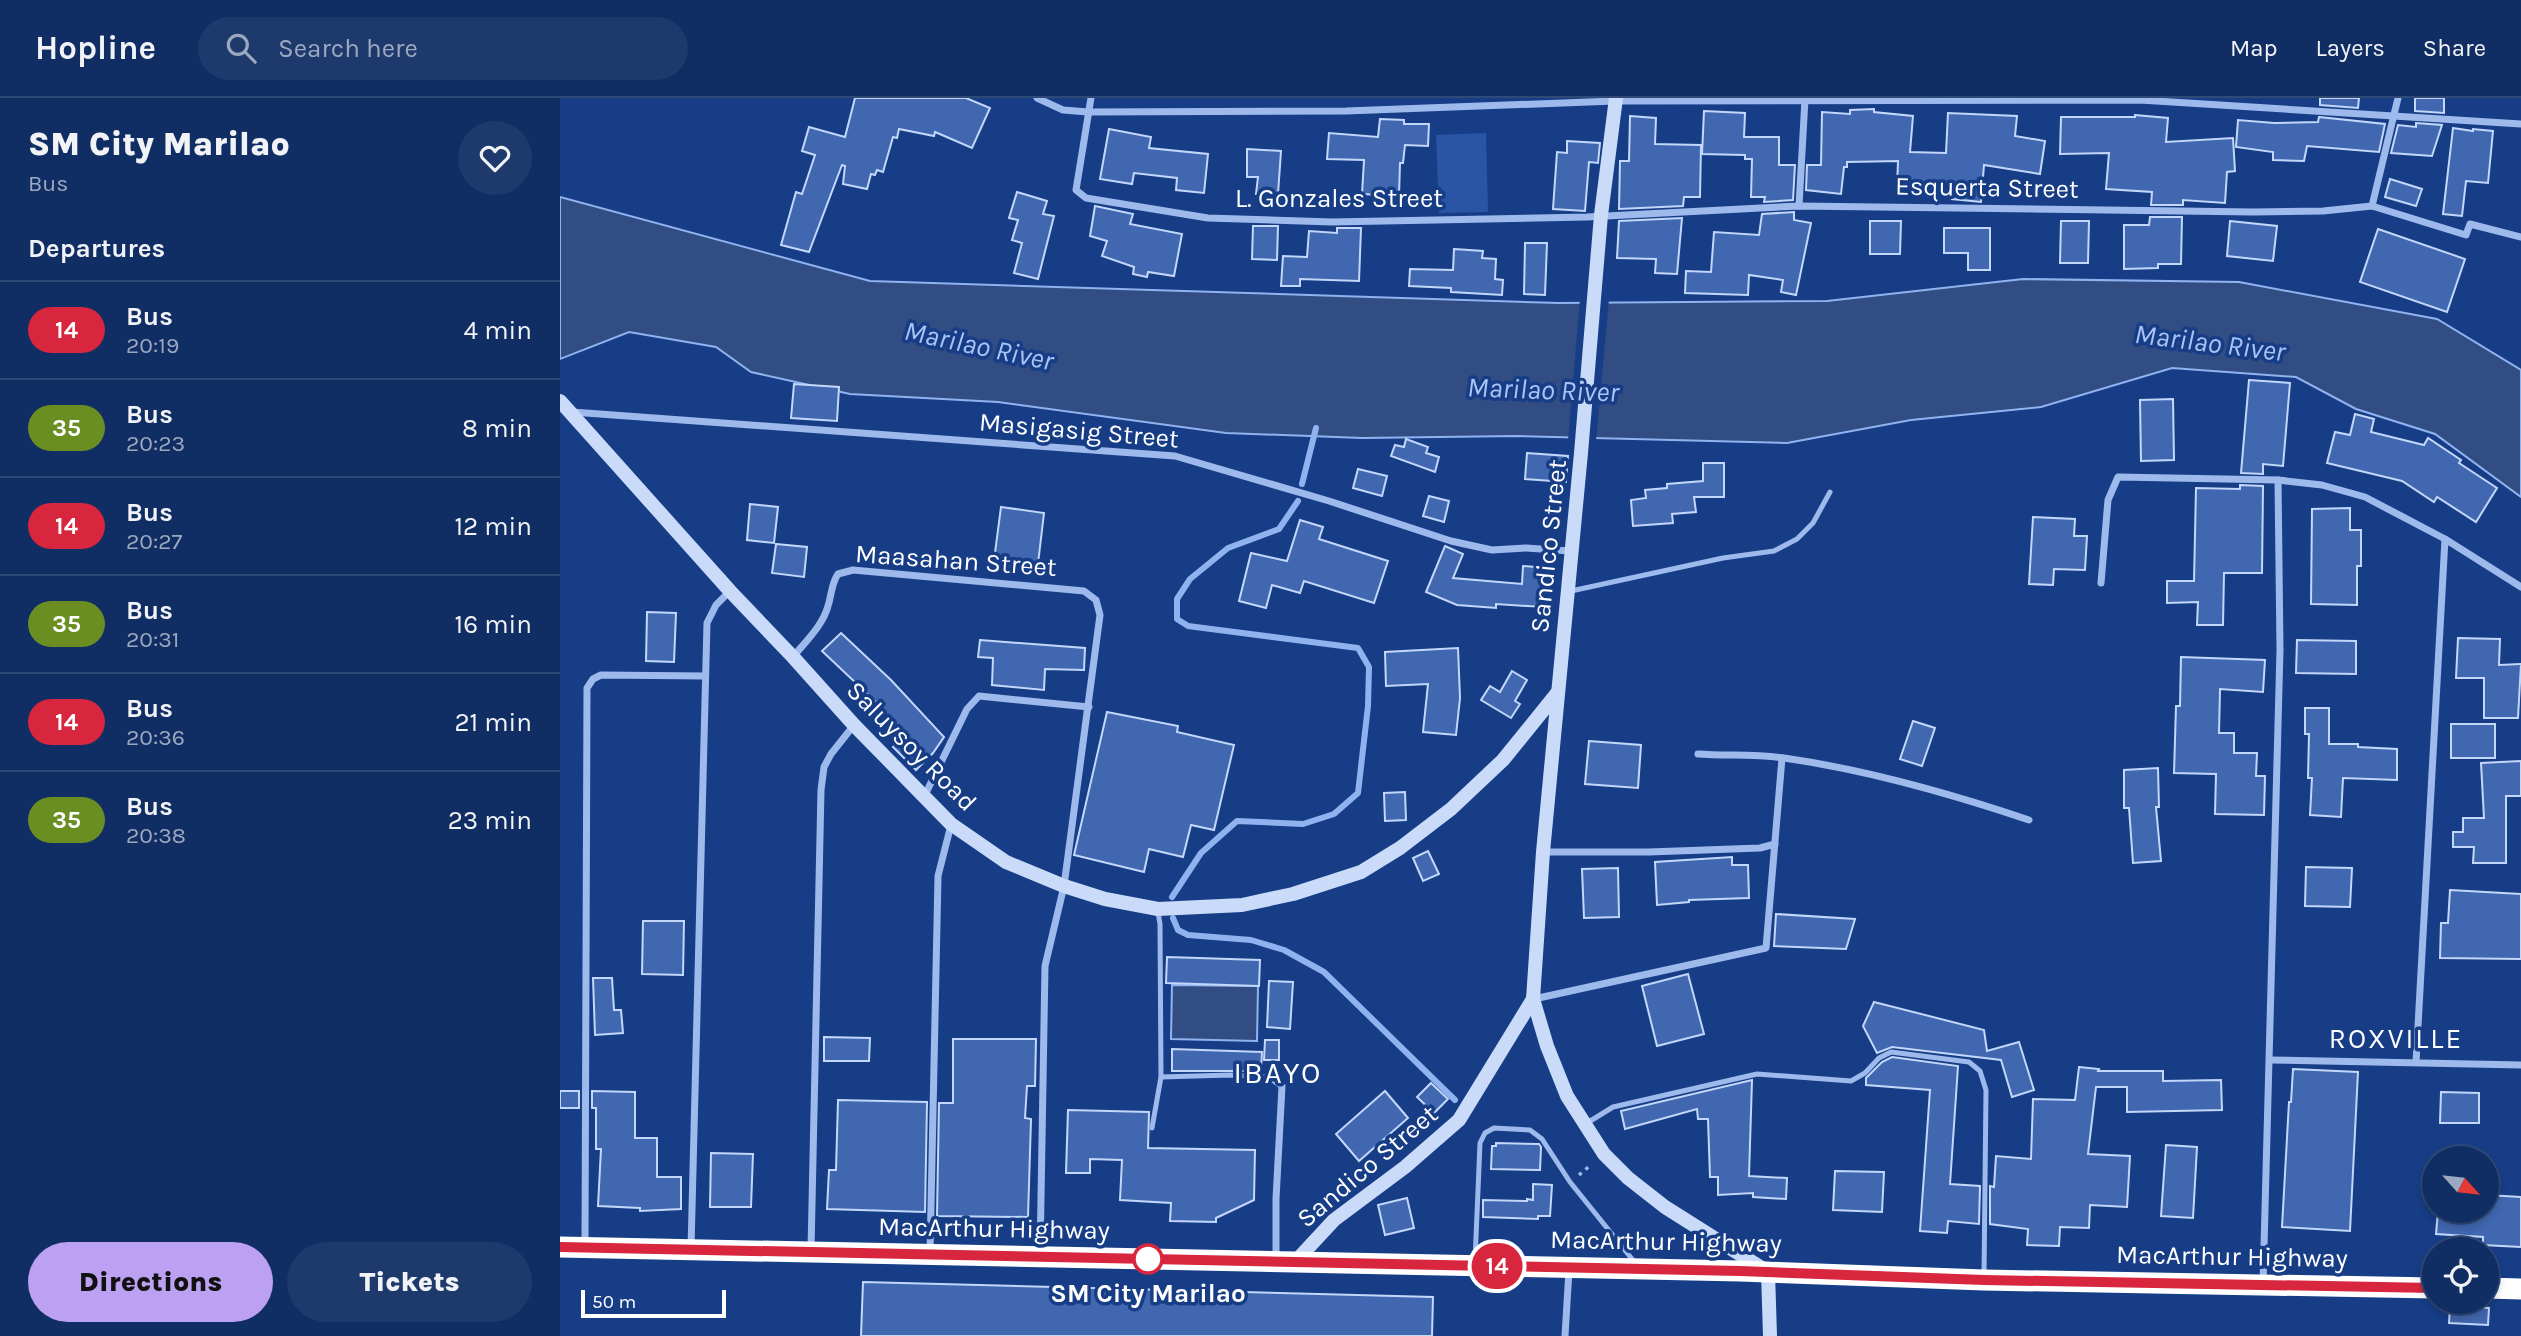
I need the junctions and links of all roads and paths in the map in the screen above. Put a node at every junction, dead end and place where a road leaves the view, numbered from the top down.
1 (1037, 98) edge
2 (1091, 98) edge
3 (2398, 98) edge
4 (1615, 99) edge
5 (2140, 99) edge
6 (1805, 100) edge
7 (1088, 113) junction
8 (2395, 115) junction
9 (2521, 124) edge
10 (1799, 206) junction
11 (2372, 206) junction
12 (1601, 215) junction
13 (2521, 237) edge
14 (560, 401) edge
15 (571, 412) junction
16 (2278, 480) junction
17 (1830, 492) dead end
18 (2445, 539) junction
19 (1570, 551) junction
20 (2101, 583) dead end
21 (2521, 587) edge
22 (730, 591) junction
23 (1568, 592) junction
24 (793, 657) junction
25 (705, 676) junction
26 (1558, 692) junction
27 (1089, 707) junction
28 (854, 725) junction
29 (1698, 754) dead end
30 (1782, 758) junction
31 (925, 797) junction
32 (2029, 820) dead end
33 (951, 824) junction
34 (1775, 844) junction
35 (1543, 852) junction
36 (1064, 886) junction
37 (1158, 909) junction
38 (1533, 999) junction
39 (2270, 1059) junction
40 (2416, 1062) junction
41 (2521, 1066) edge
42 (1161, 1077) junction
43 (1270, 1077) joint
44 (1585, 1124) junction
45 (1152, 1128) dead end
46 (1604, 1154) junction
47 (1570, 1182) junction
48 (560, 1247) edge
49 (585, 1248) junction
50 (691, 1250) junction
51 (811, 1252) junction
52 (930, 1255) junction
53 (1040, 1257) junction
54 (1286, 1261) junction
55 (1475, 1265) junction
56 (1569, 1267) junction
57 (1640, 1269) junction
58 (1768, 1272) junction
59 (1984, 1280) junction
60 (2263, 1285) junction
61 (2422, 1287) edge
62 (2499, 1288) edge
63 (2521, 1289) edge
64 (1566, 1336) edge
65 (1770, 1336) edge

1 - 7 street
2 - 7 street
3 - 8 street
4 - 6 street
4 - 7 street
4 - 12 main road, Sandico Street
5 - 6 street
5 - 8 street
6 - 10 street
7 - 12 street, L. Gonzales Street
8 - 9 street
8 - 11 street
10 - 11 street, Esquerta Street
10 - 12 street, Esquerta Street
11 - 13 street
12 - 19 main road, Sandico Street
14 - 15 main road, Saluysoy Road
15 - 19 street, Masigasig Street
15 - 22 main road, Saluysoy Road
16 - 18 street
16 - 20 street
16 - 39 street
17 - 23 lane
18 - 21 street
18 - 40 street
19 - 23 main road, Sandico Street
22 - 24 main road, Saluysoy Road
22 - 25 street
23 - 26 main road, Sandico Street
24 - 27 street, Maasahan Street
24 - 28 main road, Saluysoy Road
25 - 49 street
25 - 50 street
26 - 35 main road, Sandico Street
26 - 37 main road, Saluysoy Road
27 - 31 street
27 - 36 street
28 - 31 main road, Saluysoy Road
28 - 51 street
29 - 30 street
30 - 32 street
30 - 34 street
31 - 33 main road, Saluysoy Road
33 - 36 main road, Saluysoy Road
33 - 52 street
34 - 35 street
34 - 38 street
35 - 38 main road, Sandico Street
36 - 37 main road, Saluysoy Road
36 - 53 street
37 - 42 lane
38 - 44 main road, Sandico Street
38 - 54 main road, Sandico Street
39 - 40 street
39 - 60 street
40 - 41 street
42 - 43 lane
42 - 45 lane
43 - 54 street
44 - 46 main road, Sandico Street
44 - 59 lane
46 - 47 path
46 - 58 main road, Sandico Street
47 - 55 lane
47 - 57 lane
48 - 49 highway, MacArthur Highway
49 - 50 highway, MacArthur Highway
50 - 51 highway, MacArthur Highway
51 - 52 highway, MacArthur Highway
52 - 53 highway, MacArthur Highway
53 - 54 highway, MacArthur Highway
54 - 55 highway, MacArthur Highway
55 - 56 highway, MacArthur Highway
56 - 57 highway, MacArthur Highway
56 - 64 street
57 - 58 highway, MacArthur Highway
58 - 59 highway, MacArthur Highway
58 - 65 main road
59 - 60 highway, MacArthur Highway
60 - 61 highway, MacArthur Highway
62 - 63 highway

